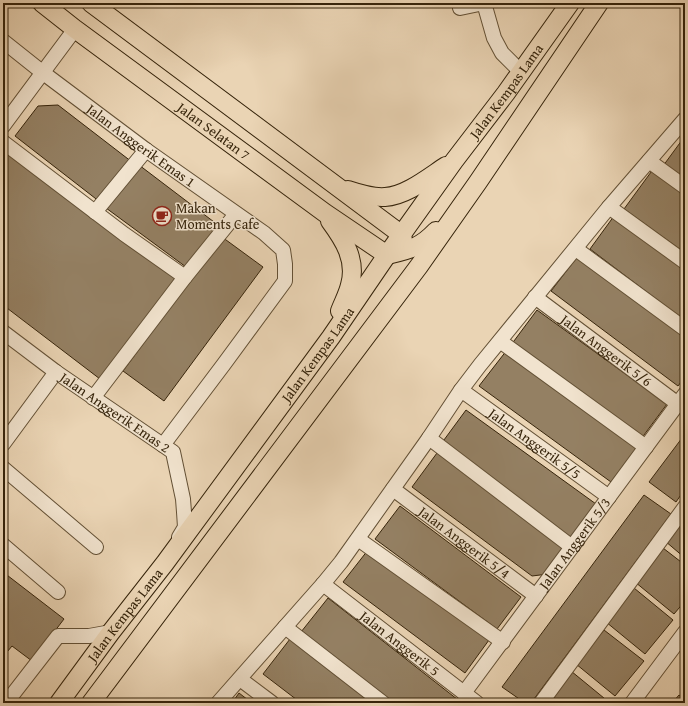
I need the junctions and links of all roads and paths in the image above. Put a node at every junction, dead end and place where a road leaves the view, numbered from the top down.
1 (42, 3) edge
2 (91, 3) edge
3 (484, 3) edge
4 (570, 3) edge
5 (599, 3) edge
6 (460, 8) dead end
7 (75, 29) junction
8 (3, 41) edge
9 (42, 72) junction
10 (521, 72) junction
11 (685, 119) edge
12 (3, 126) edge
13 (3, 142) edge
14 (146, 150) junction
15 (454, 161) junction
16 (649, 161) junction
17 (478, 182) junction
18 (335, 184) junction
19 (685, 187) edge
20 (609, 207) junction
21 (95, 212) junction
22 (325, 213) junction
23 (236, 214) junction
24 (404, 243) junction
25 (576, 249) junction
26 (387, 255) junction
27 (685, 262) edge
28 (185, 277) junction
29 (536, 297) junction
30 (685, 329) edge
31 (3, 332) edge
32 (331, 337) junction
33 (364, 340) junction
34 (500, 342) junction
35 (56, 372) junction
36 (461, 390) junction
37 (93, 398) junction
38 (681, 399) edge
39 (429, 438) junction
40 (3, 444) edge
41 (163, 445) junction
42 (646, 447) junction
43 (3, 468) edge
44 (393, 489) junction
45 (609, 497) junction
46 (685, 507) edge
47 (358, 539) junction
48 (3, 545) edge
49 (96, 547) dead end
50 (572, 547) junction
51 (165, 563) junction
52 (322, 584) junction
53 (58, 592) dead end
54 (536, 596) junction
55 (285, 627) junction
56 (111, 632) junction
57 (685, 632) edge
58 (502, 642) junction
59 (240, 680) junction
60 (464, 693) junction
61 (6, 703) edge
62 (59, 703) edge
63 (91, 703) edge
64 (218, 703) edge
65 (272, 703) edge
66 (383, 703) edge
67 (477, 703) edge
68 (541, 703) edge
69 (632, 703) edge

1 - 7 main road, Jalan Selatan 7
2 - 18 main road, Jalan Selatan 7
3 - 6 street
3 - 10 street
4 - 10 main road, Jalan Kempas Lama
5 - 17 main road, Jalan Kempas Lama
7 - 9 street
7 - 22 main road, Jalan Selatan 7
8 - 9 street, Jalan Anggerik Emas 1
9 - 12 street
9 - 14 street, Jalan Anggerik Emas 1
10 - 15 main road, Jalan Kempas Lama
11 - 16 street
13 - 21 street
14 - 21 street
14 - 23 street, Jalan Anggerik Emas 1
15 - 18 main road
15 - 24 main road, Jalan Kempas Lama
16 - 19 street
16 - 20 street
17 - 24 main road
17 - 33 main road, Jalan Kempas Lama
18 - 24 main road, Jalan Selatan 7
20 - 25 street
20 - 27 street
21 - 28 street
22 - 26 main road, Jalan Selatan 7
22 - 32 main road
23 - 28 street
23 - 41 street, Jalan Anggerik Emas 1
24 - 26 main road, Jalan Kempas Lama
24 - 33 main road
25 - 29 street
25 - 30 street
26 - 32 main road, Jalan Kempas Lama
28 - 37 street
29 - 34 street
29 - 38 street, Jalan Anggerik 5/6
31 - 35 street, Jalan Anggerik Emas 2
32 - 51 main road, Jalan Kempas Lama
33 - 63 main road, Jalan Kempas Lama
34 - 36 street
34 - 42 street
35 - 37 street, Jalan Anggerik Emas 2
35 - 40 street
36 - 39 street
36 - 45 street, Jalan Anggerik 5/5
37 - 41 street, Jalan Anggerik Emas 2
38 - 42 street, Jalan Anggerik 5/3
39 - 44 street
39 - 50 street
41 - 51 street, Jalan Anggerik Emas 2
42 - 45 street, Jalan Anggerik 5/3
43 - 49 street
44 - 47 street
44 - 54 street, Jalan Anggerik 5/4
45 - 50 street, Jalan Anggerik 5/3
46 - 68 street
47 - 52 street
47 - 58 street
48 - 53 street
50 - 54 street, Jalan Anggerik 5/3
51 - 56 main road, Jalan Kempas Lama
52 - 55 street
52 - 60 street, Jalan Anggerik 5
54 - 58 street, Jalan Anggerik 5/3
55 - 59 street
55 - 66 street
56 - 61 street
56 - 62 main road, Jalan Kempas Lama
57 - 69 street
58 - 60 street, Jalan Anggerik 5/3
59 - 64 street
59 - 65 street
60 - 67 street, Jalan Anggerik 5

